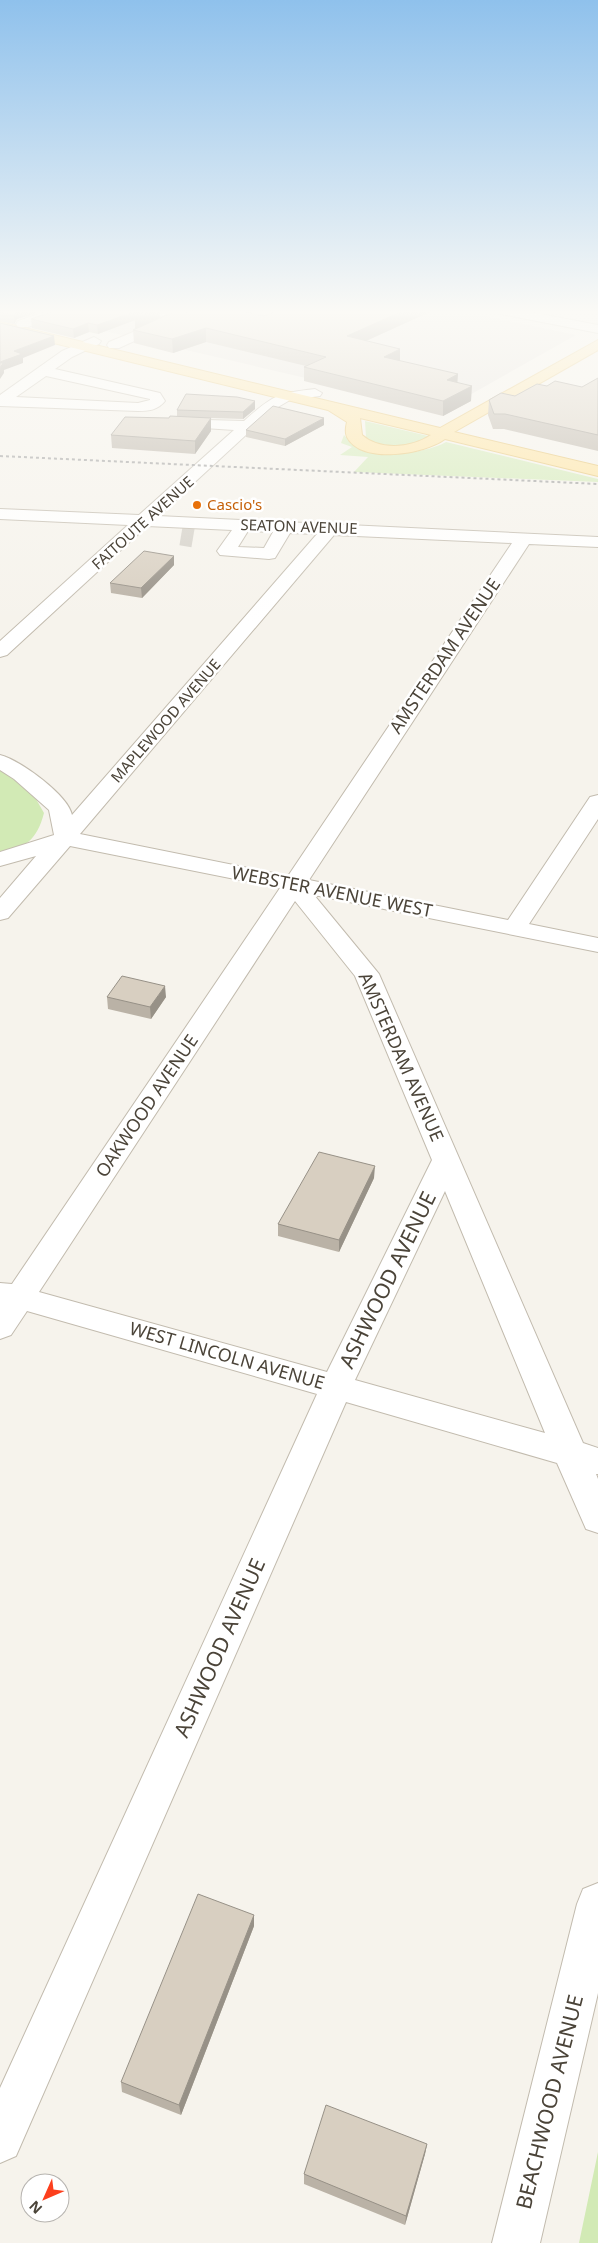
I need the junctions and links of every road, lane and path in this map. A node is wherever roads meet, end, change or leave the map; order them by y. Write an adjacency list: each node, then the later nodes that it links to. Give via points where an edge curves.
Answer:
1 (84, 415): 2 (street, via 146,421)
2 (148, 415)
3 (260, 415): 9 (street, FAITOUTE AVENUE)
4 (348, 415): 10 (main road, via 355,423 353,433 357,439 376,447 417,447 431,442)
5 (371, 415): 10 (main road)
6 (392, 415): 10 (main road)
7 (473, 415): 10 (main road)
8 (162, 422): 9 (street)
9 (248, 426): 15 (street, FAITOUTE AVENUE)
10 (447, 430): 11 (main road); 12 (main road)
11 (598, 461)
12 (598, 471)
13 (0, 514): 15 (street, SEATON AVENUE)
14 (244, 524): 15 (street, SEATON AVENUE); 16 (street, SEATON AVENUE); 20 (street)
15 (140, 525): 20 (street, via 187,537); 21 (street, FAITOUTE AVENUE)
16 (285, 526): 17 (street, SEATON AVENUE); 20 (street, via 270,554 226,552)
17 (331, 528): 18 (street, SEATON AVENUE); 24 (street, MAPLEWOOD AVENUE)
18 (524, 538): 19 (street, SEATON AVENUE); 26 (street, AMSTERDAM AVENUE)
19 (598, 542)
20 (232, 543)
21 (0, 651)
22 (0, 761): 24 (street, via 22,774 60,808)
23 (598, 802): 28 (street)
24 (66, 838): 25 (street); 26 (street, WEBSTER AVENUE WEST); 27 (street, MAPLEWOOD AVENUE)
25 (0, 859)
26 (293, 884): 28 (street, WEBSTER AVENUE WEST); 30 (street, AMSTERDAM AVENUE, via 367,974); 31 (street, OAKWOOD AVENUE)
27 (0, 914)
28 (514, 928): 29 (street, WEBSTER AVENUE WEST)
29 (598, 945)
30 (446, 1159): 33 (street, ASHWOOD AVENUE); 34 (street, AMSTERDAM AVENUE)
31 (10, 1295): 32 (street, OAKWOOD AVENUE); 33 (street, WEST LINCOLN AVENUE)
32 (0, 1327)
33 (336, 1387): 34 (street, WEST LINCOLN AVENUE); 37 (street, ASHWOOD AVENUE)
34 (583, 1457): 35 (street, AMSTERDAM AVENUE)
35 (598, 1519)
36 (598, 1904): 38 (street, BEACHWOOD AVENUE)
37 (0, 2140)
38 (516, 2243)

